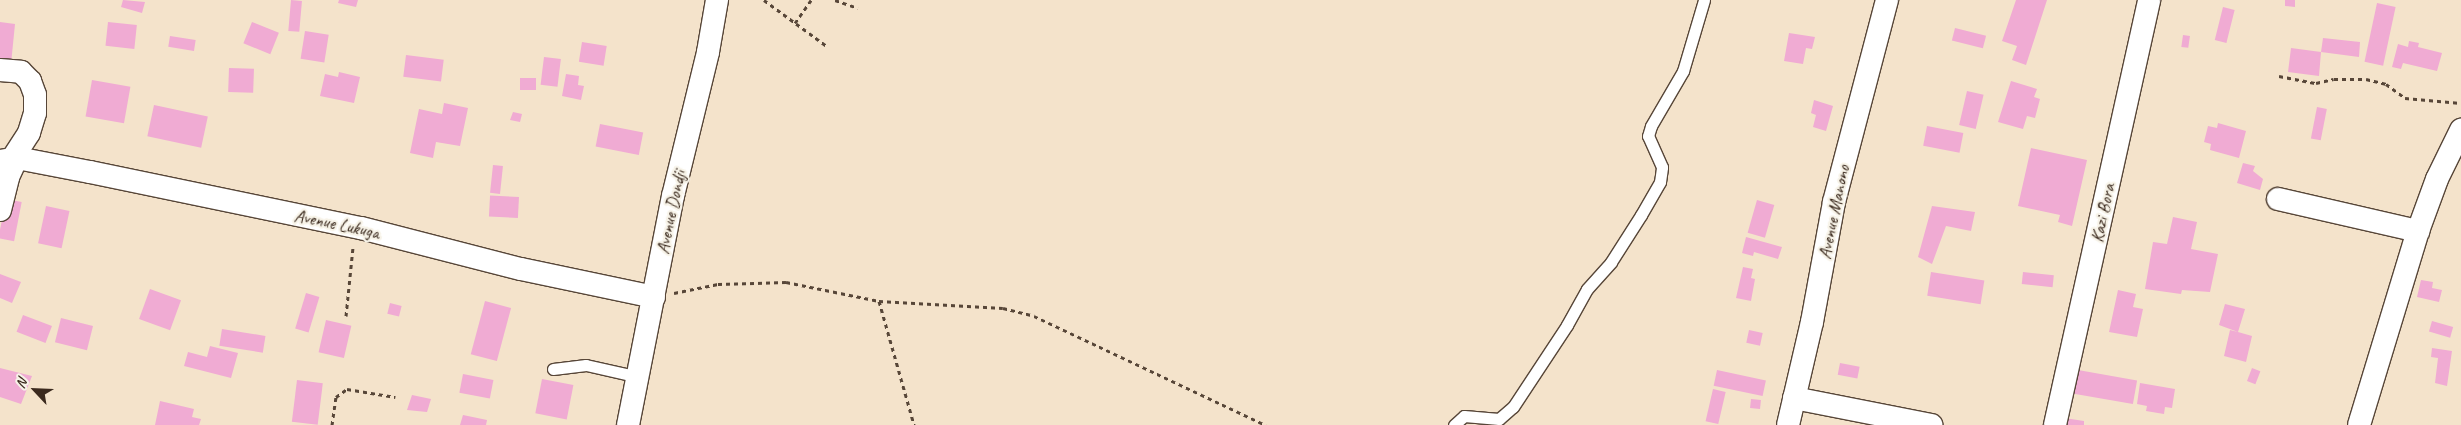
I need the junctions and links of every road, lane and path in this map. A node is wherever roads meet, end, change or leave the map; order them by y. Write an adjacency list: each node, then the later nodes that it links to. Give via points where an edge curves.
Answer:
1 (717, 0): 20 (street, Avenue Dondji)
2 (764, 0): 9 (path)
3 (810, 0): 9 (path)
4 (835, 0): 8 (path)
5 (1704, 0): 31 (lane, via 1683,71 1648,136 1662,167 1660,182 1646,207 1611,262 1586,289 1567,325 1513,407 1499,419 1464,416)
6 (1887, 0): 26 (street, Avenue Manono, via 1834,202)
7 (2149, 0): 34 (street, Kazi Bora)
8 (858, 8)
9 (795, 23): 10 (path)
10 (828, 47)
11 (0, 70): 15 (street, via 21,72 30,82 34,95 35,114 29,133)
12 (2279, 76): 13 (path, via 2316,83 2334,79 2366,79 2386,84 2405,98)
13 (2461, 102)
14 (2461, 130): 19 (street, via 2437,179)
15 (10, 159): 17 (street); 18 (street, Avenue Lukuga)
16 (2278, 199): 19 (street)
17 (0, 210)
18 (361, 228): 20 (street, Avenue Lukuga, via 521,269); 22 (path, via 353,247)
19 (2418, 231): 35 (street)
20 (654, 297): 21 (path, via 718,284 786,282); 24 (street, Avenue Dondji)
21 (879, 300): 29 (path); 30 (path, via 1002,308 1034,316)
22 (346, 316)
23 (553, 369): 24 (lane, via 586,365)
24 (639, 377): 28 (street, Avenue Dondji)
25 (395, 397): 27 (path, via 347,389 336,397)
26 (1794, 398): 32 (street, Avenue Manono); 33 (street)
27 (332, 425)
28 (628, 425)
29 (914, 425)
30 (1266, 425)
31 (1454, 425)
32 (1788, 425)
33 (1930, 425)
34 (2055, 425)
35 (2359, 425)

